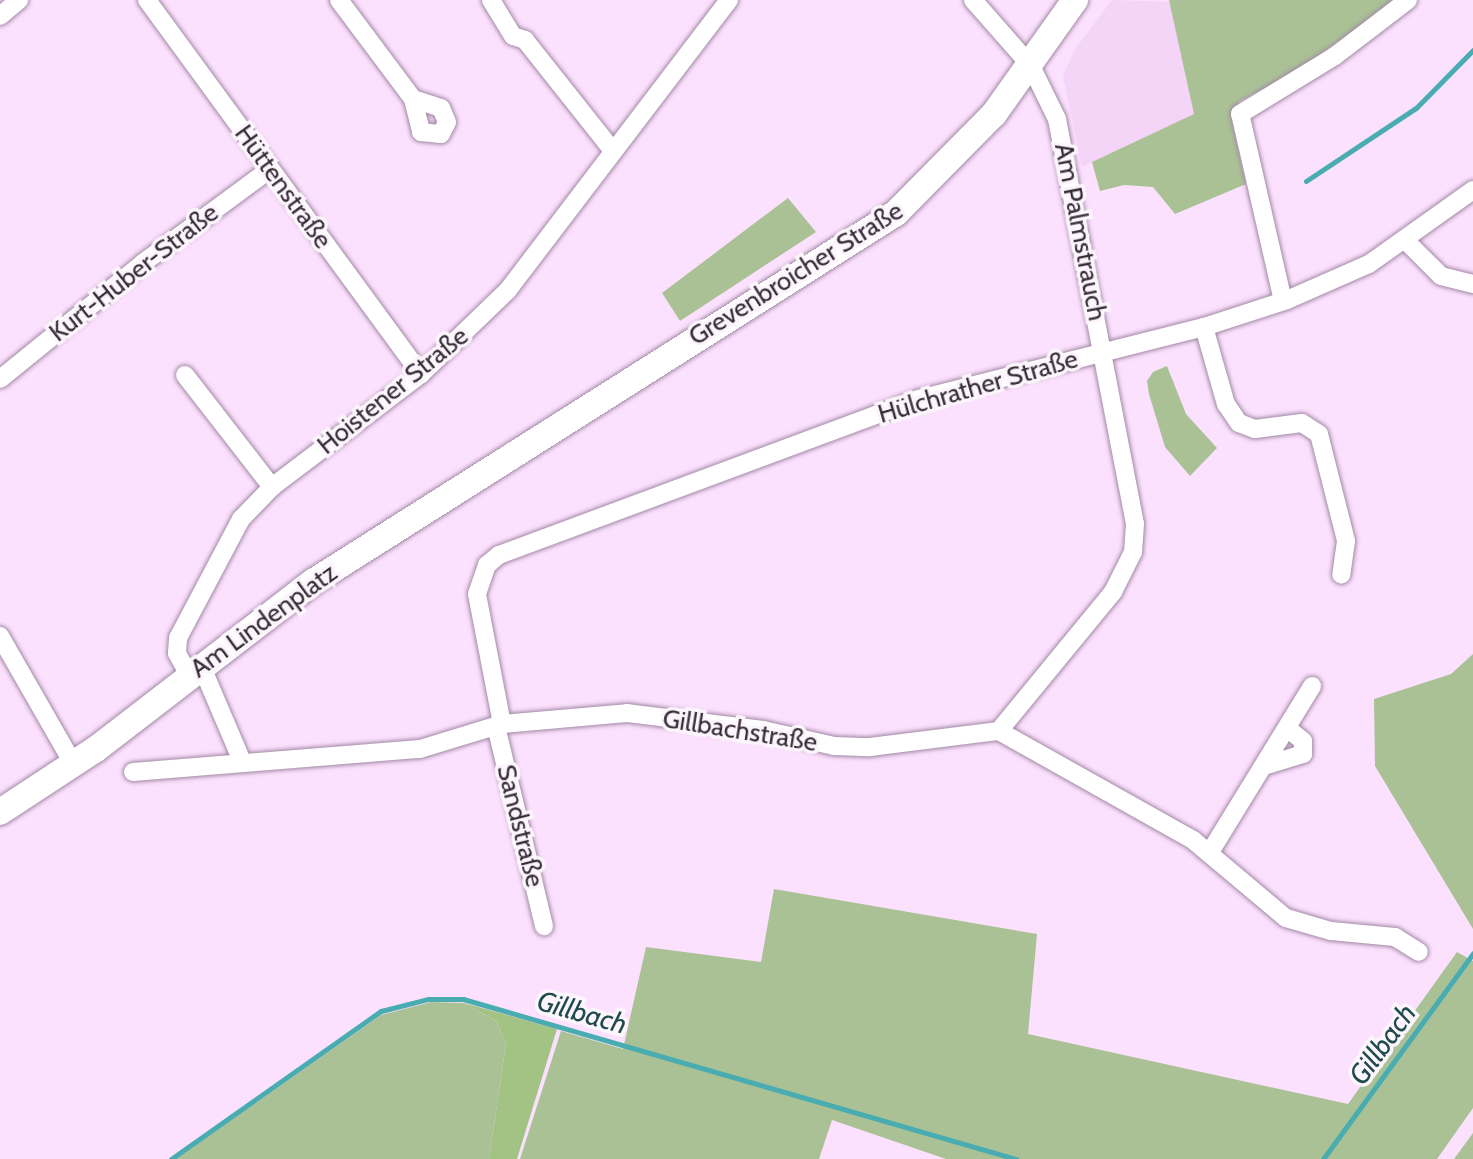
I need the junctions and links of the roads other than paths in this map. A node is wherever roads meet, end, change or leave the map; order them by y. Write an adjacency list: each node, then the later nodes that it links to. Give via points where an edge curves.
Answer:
1 (19, 0): 9 (street)
2 (147, 0): 13 (street, Hüttenstraße)
3 (339, 0): 11 (street)
4 (491, 0): 12 (street, via 513,36 525,40)
5 (729, 0): 12 (street, Hoistener Straße)
6 (973, 0): 10 (street, Am Palmstrauch)
7 (1075, 0): 10 (main road, Grevenbroicher Straße)
8 (1408, 0): 17 (street, via 1335,56 1240,114)
9 (0, 16)
10 (1031, 66): 19 (street, Am Palmstrauch, via 1057,119); 24 (main road, Grevenbroicher Straße, via 955,158 896,213)
11 (413, 99)
12 (613, 151): 20 (street, Hoistener Straße, via 521,276)
13 (270, 169): 20 (street, Hüttenstraße); 22 (street, Kurt-Huber-Straße)
14 (1473, 190): 15 (street, Hülchrather Straße)
15 (1406, 241): 16 (street, via 1441,276); 17 (street, Hülchrather Straße, via 1356,270)
16 (1473, 284)
17 (1283, 301): 18 (street, Hülchrather Straße)
18 (1204, 327): 19 (street, Hülchrather Straße); 25 (street, via 1226,404 1239,423 1255,429 1299,423 1319,434 1346,541)
19 (1104, 353): 26 (street, Hülchrather Straße, via 919,399 499,555); 31 (street, Am Palmstrauch, via 1135,521 1133,552 1113,592)
20 (421, 374): 23 (street, Hoistener Straße)
21 (185, 375): 23 (street)
22 (0, 379)
23 (272, 487): 28 (street, Hoistener Straße, via 227,540 184,625 176,646)
24 (462, 487): 28 (main road, Am Lindenplatz, via 313,582)
25 (1341, 575)
26 (479, 579): 30 (street, Sandstraße, via 477,609)
27 (0, 636): 33 (street)
28 (195, 670): 32 (street); 33 (main road, Am Lindenplatz)
29 (1312, 686): 36 (street, via 1288,729 1305,744 1303,754 1264,766)
30 (499, 725): 31 (street, Gillbachstraße, via 627,713 870,747); 32 (street, Gillbachstraße, via 420,749); 37 (street, Sandstraße)
31 (999, 731): 36 (street)
32 (242, 761): 34 (street, Gillbachstraße)
33 (74, 765): 35 (main road, Am Lindenplatz)
34 (133, 772)
35 (0, 812)
36 (1210, 852): 38 (street, via 1267,905 1296,922 1395,937)
37 (544, 926)
38 (1419, 952)

